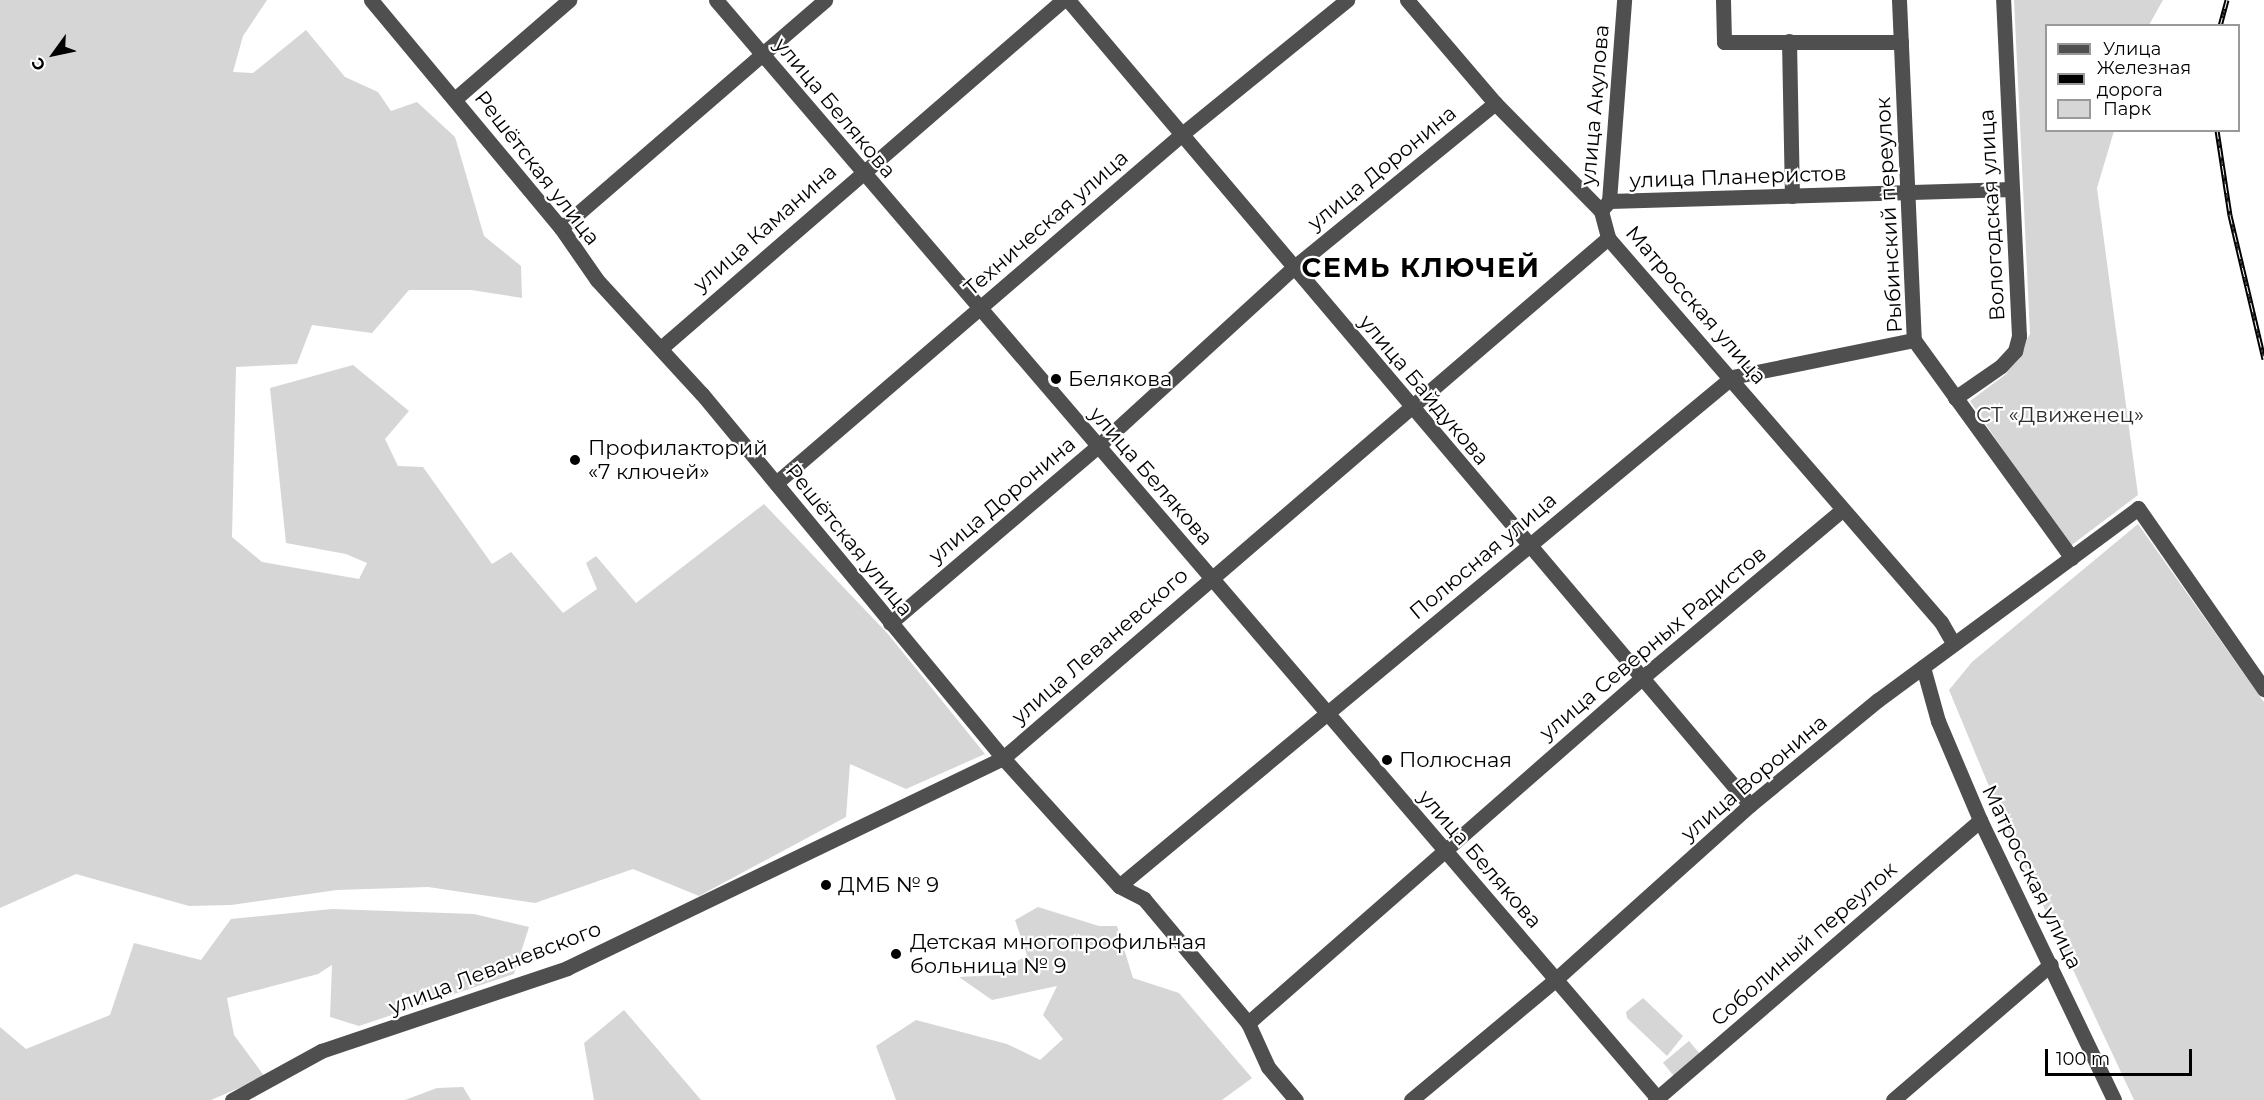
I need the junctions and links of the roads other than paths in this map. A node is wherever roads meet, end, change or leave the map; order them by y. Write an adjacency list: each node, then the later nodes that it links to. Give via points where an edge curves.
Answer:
1 (371, 0): 16 (street, Решётская улица)
2 (568, 0): 16 (street)
3 (716, 0): 15 (street, улица Белякова)
4 (825, 0): 15 (street)
5 (1063, 0): 19 (street, улица Каманина)
6 (1068, 0): 18 (street, улица Байдукова)
7 (1347, 0): 18 (street, Техническая улица)
8 (1407, 0): 17 (street, Матросская улица)
9 (1624, 0): 23 (street, улица Акулова)
10 (1723, 0): 13 (street, via 1724,42)
11 (1899, 0): 14 (street, Рыбинский переулок)
12 (2003, 0): 20 (street, Вологодская улица)
13 (1789, 41): 14 (street); 22 (street)
14 (1900, 42): 21 (street, Рыбинский переулок)
15 (763, 54): 19 (street, улица Белякова); 24 (street)
16 (456, 98): 24 (street, Решётская улица)
17 (1495, 103): 23 (street, Матросская улица); 26 (street, улица Доронина)
18 (1182, 134): 26 (street, улица Байдукова); 27 (street, Техническая улица)
19 (861, 172): 27 (street, улица Белякова); 29 (street, улица Каманина)
20 (2012, 189): 21 (street, улица Планеристов); 31 (street, Вологодская улица, via 2019,336 2015,351)
21 (1910, 193): 22 (street, улица Планеристов); 28 (street, Рыбинский переулок)
22 (1792, 196): 23 (street, улица Планеристов)
23 (1605, 206): 25 (street, Матросская улица)
24 (561, 228): 29 (street, Решётская улица, via 597,280)
25 (1608, 238): 30 (street, Матросская улица); 32 (street, улица Леваневского)
26 (1293, 268): 32 (street, улица Байдукова); 33 (street, улица Доронина)
27 (980, 308): 33 (street, улица Белякова); 34 (street, Техническая улица)
28 (1914, 340): 30 (street, Полюсная улица); 31 (street, Рыбинский переулок)
29 (661, 348): 34 (street, Решётская улица)
30 (1732, 377): 35 (street, Матросская улица); 36 (street, Полюсная улица)
31 (1955, 398): 37 (street, Рыбинский переулок)
32 (1408, 406): 36 (street, улица Байдукова); 38 (street, улица Леваневского)
33 (1097, 447): 38 (street, улица Белякова); 39 (street, улица Доронина)
34 (776, 483): 39 (street, Решётская улица)
35 (1842, 510): 40 (street, Матросская улица, via 1941,622); 42 (street, улица Северных Радистов)
36 (1528, 544): 42 (street, улица Байдукова); 44 (street, Полюсная улица)
37 (2072, 558): 40 (street, улица Воронина, via 1969,637); 43 (street, улица Воронина, via 2138,508)
38 (1211, 577): 44 (street, улица Белякова); 45 (street, улица Леваневского)
39 (890, 623): 45 (street, Решётская улица)
40 (1953, 642): 41 (street, улица Воронина)
41 (1923, 667): 46 (street, улица Воронина); 47 (street, Матросская улица, via 1938,721)
42 (1643, 677): 46 (street, улица Байдукова); 48 (street, улица Северных Радистов)
43 (2264, 689)
44 (1330, 715): 48 (street, улица Белякова); 49 (street, Полюсная улица)
45 (1003, 758): 49 (street, Решётская улица); 54 (street, улица Леваневского, via 567,968 321,1052)
46 (1750, 805): 51 (street, улица Воронина)
47 (1980, 820): 50 (street, Матросская улица); 53 (street, Соболиный переулок)
48 (1445, 850): 51 (street, улица Белякова); 52 (street, улица Северных Радистов)
49 (1119, 886): 52 (street, Решётская улица, via 1144,899)
50 (2051, 964): 57 (street); 58 (street, Матросская улица)
51 (1556, 979): 53 (street, улица Белякова); 56 (street, улица Воронина)
52 (1248, 1023): 55 (street, Решётская улица, via 1268,1067)
53 (1657, 1099)
54 (232, 1100)
55 (1296, 1100)
56 (1411, 1100)
57 (1893, 1100)
58 (2114, 1100)

